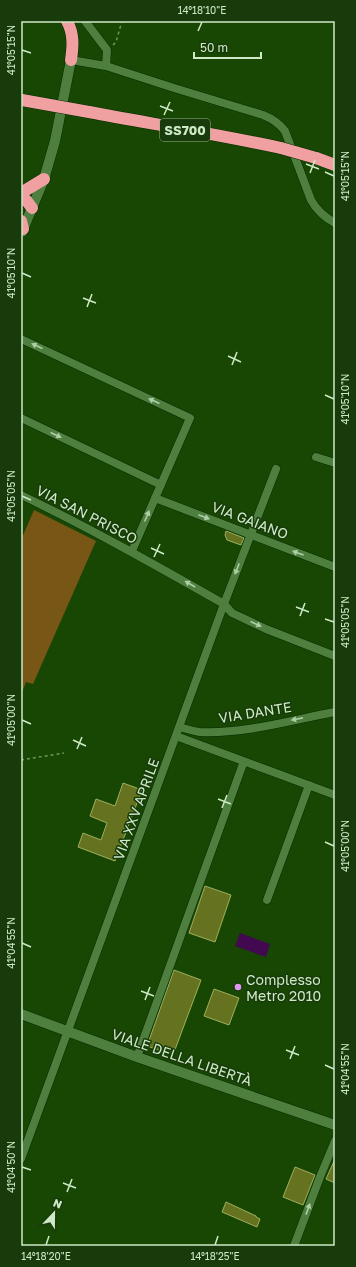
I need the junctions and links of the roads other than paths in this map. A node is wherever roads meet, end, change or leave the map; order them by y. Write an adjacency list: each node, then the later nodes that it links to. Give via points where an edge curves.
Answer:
1 (67, 21): 3 (highway, via 73,39)
2 (85, 21): 4 (street, via 107,50)
3 (71, 60): 4 (street); 7 (street)
4 (106, 66): 11 (street, via 263,115 279,124 285,131 310,200 316,209)
5 (21, 99): 6 (highway, SS700, bridge, via 232,137 281,148)
6 (335, 165)
7 (44, 180): 8 (highway); 10 (street)
8 (21, 193)
9 (21, 198): 10 (highway, via 26,200)
10 (27, 208): 12 (street)
11 (335, 223)
12 (22, 228)
13 (21, 339): 18 (street, one-way to 13, via 190,418)
14 (21, 418): 18 (street, one-way to 18)
15 (316, 457): 16 (street)
16 (335, 463)
17 (276, 469): 21 (street, VIA XXV APRILE)
18 (161, 485): 20 (street)
19 (21, 495): 22 (street, VIA SAN PRISCO)
20 (155, 498): 21 (street, VIA GAIANO, one-way to 21); 22 (street, one-way to 20)
21 (250, 535): 23 (street, VIA GAIANO, one-way to 21); 24 (street, VIA XXV APRILE, one-way to 24)
22 (132, 551): 24 (street, VIA SAN PRISCO, one-way to 22)
23 (335, 566)
24 (224, 604): 25 (street, VIA SAN PRISCO, one-way to 25, via 232,613 266,629); 27 (street, VIA XXV APRILE)
25 (335, 656)
26 (335, 712): 27 (street, VIA DANTE, one-way to 27, via 227,731 199,732)
27 (179, 727): 28 (street, VIA XXV APRILE)
28 (176, 736): 29 (street); 34 (street, VIA XXV APRILE)
29 (244, 761): 30 (street); 35 (street)
30 (309, 785): 31 (street); 32 (street)
31 (335, 795)
32 (267, 900)
33 (21, 1014): 34 (street, VIALE DELLA LIBERTÀ)
34 (67, 1031): 35 (street, VIALE DELLA LIBERTÀ); 38 (street, VIA XXV APRILE)
35 (137, 1057): 36 (street, VIALE DELLA LIBERTÀ)
36 (335, 1125)
37 (335, 1141): 39 (street, one-way to 37)
38 (21, 1158)
39 (294, 1246)

